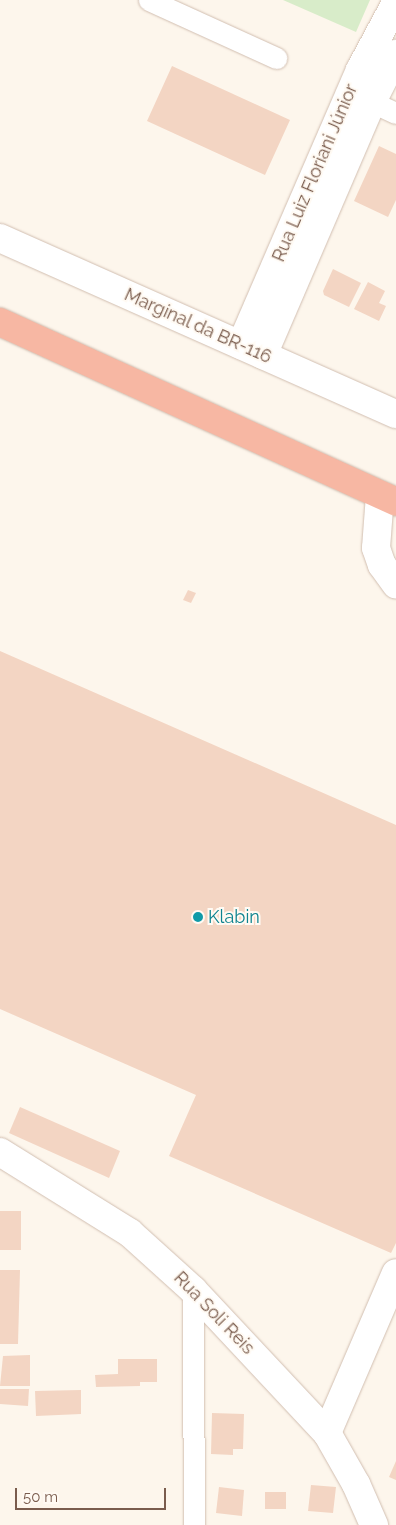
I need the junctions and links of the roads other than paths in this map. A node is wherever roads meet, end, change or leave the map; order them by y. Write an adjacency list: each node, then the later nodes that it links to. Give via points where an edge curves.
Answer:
1 (149, 0): 4 (street)
2 (396, 3): 9 (street, Rua Luiz Floriani Júnior, via 360,70)
3 (396, 54): 5 (street, Rua Luiz Floriani Júnior)
4 (276, 58)
5 (372, 102): 6 (street); 9 (street, Rua Luiz Floriani Júnior)
6 (396, 113)
7 (0, 238): 9 (street, Marginal da BR-116)
8 (0, 322): 11 (highway)
9 (252, 350): 10 (street, Marginal da BR-116)
10 (396, 414)
11 (388, 498): 12 (street, via 376,548 382,565)
12 (396, 584)
13 (0, 1152): 15 (street, Rua Soli Reis, via 130,1233)
14 (396, 1273): 16 (street)
15 (193, 1290): 16 (street, Rua Soli Reis); 17 (street)
16 (327, 1433): 18 (street, Rua Soli Reis, via 356,1484)
17 (194, 1525)
18 (374, 1525)

